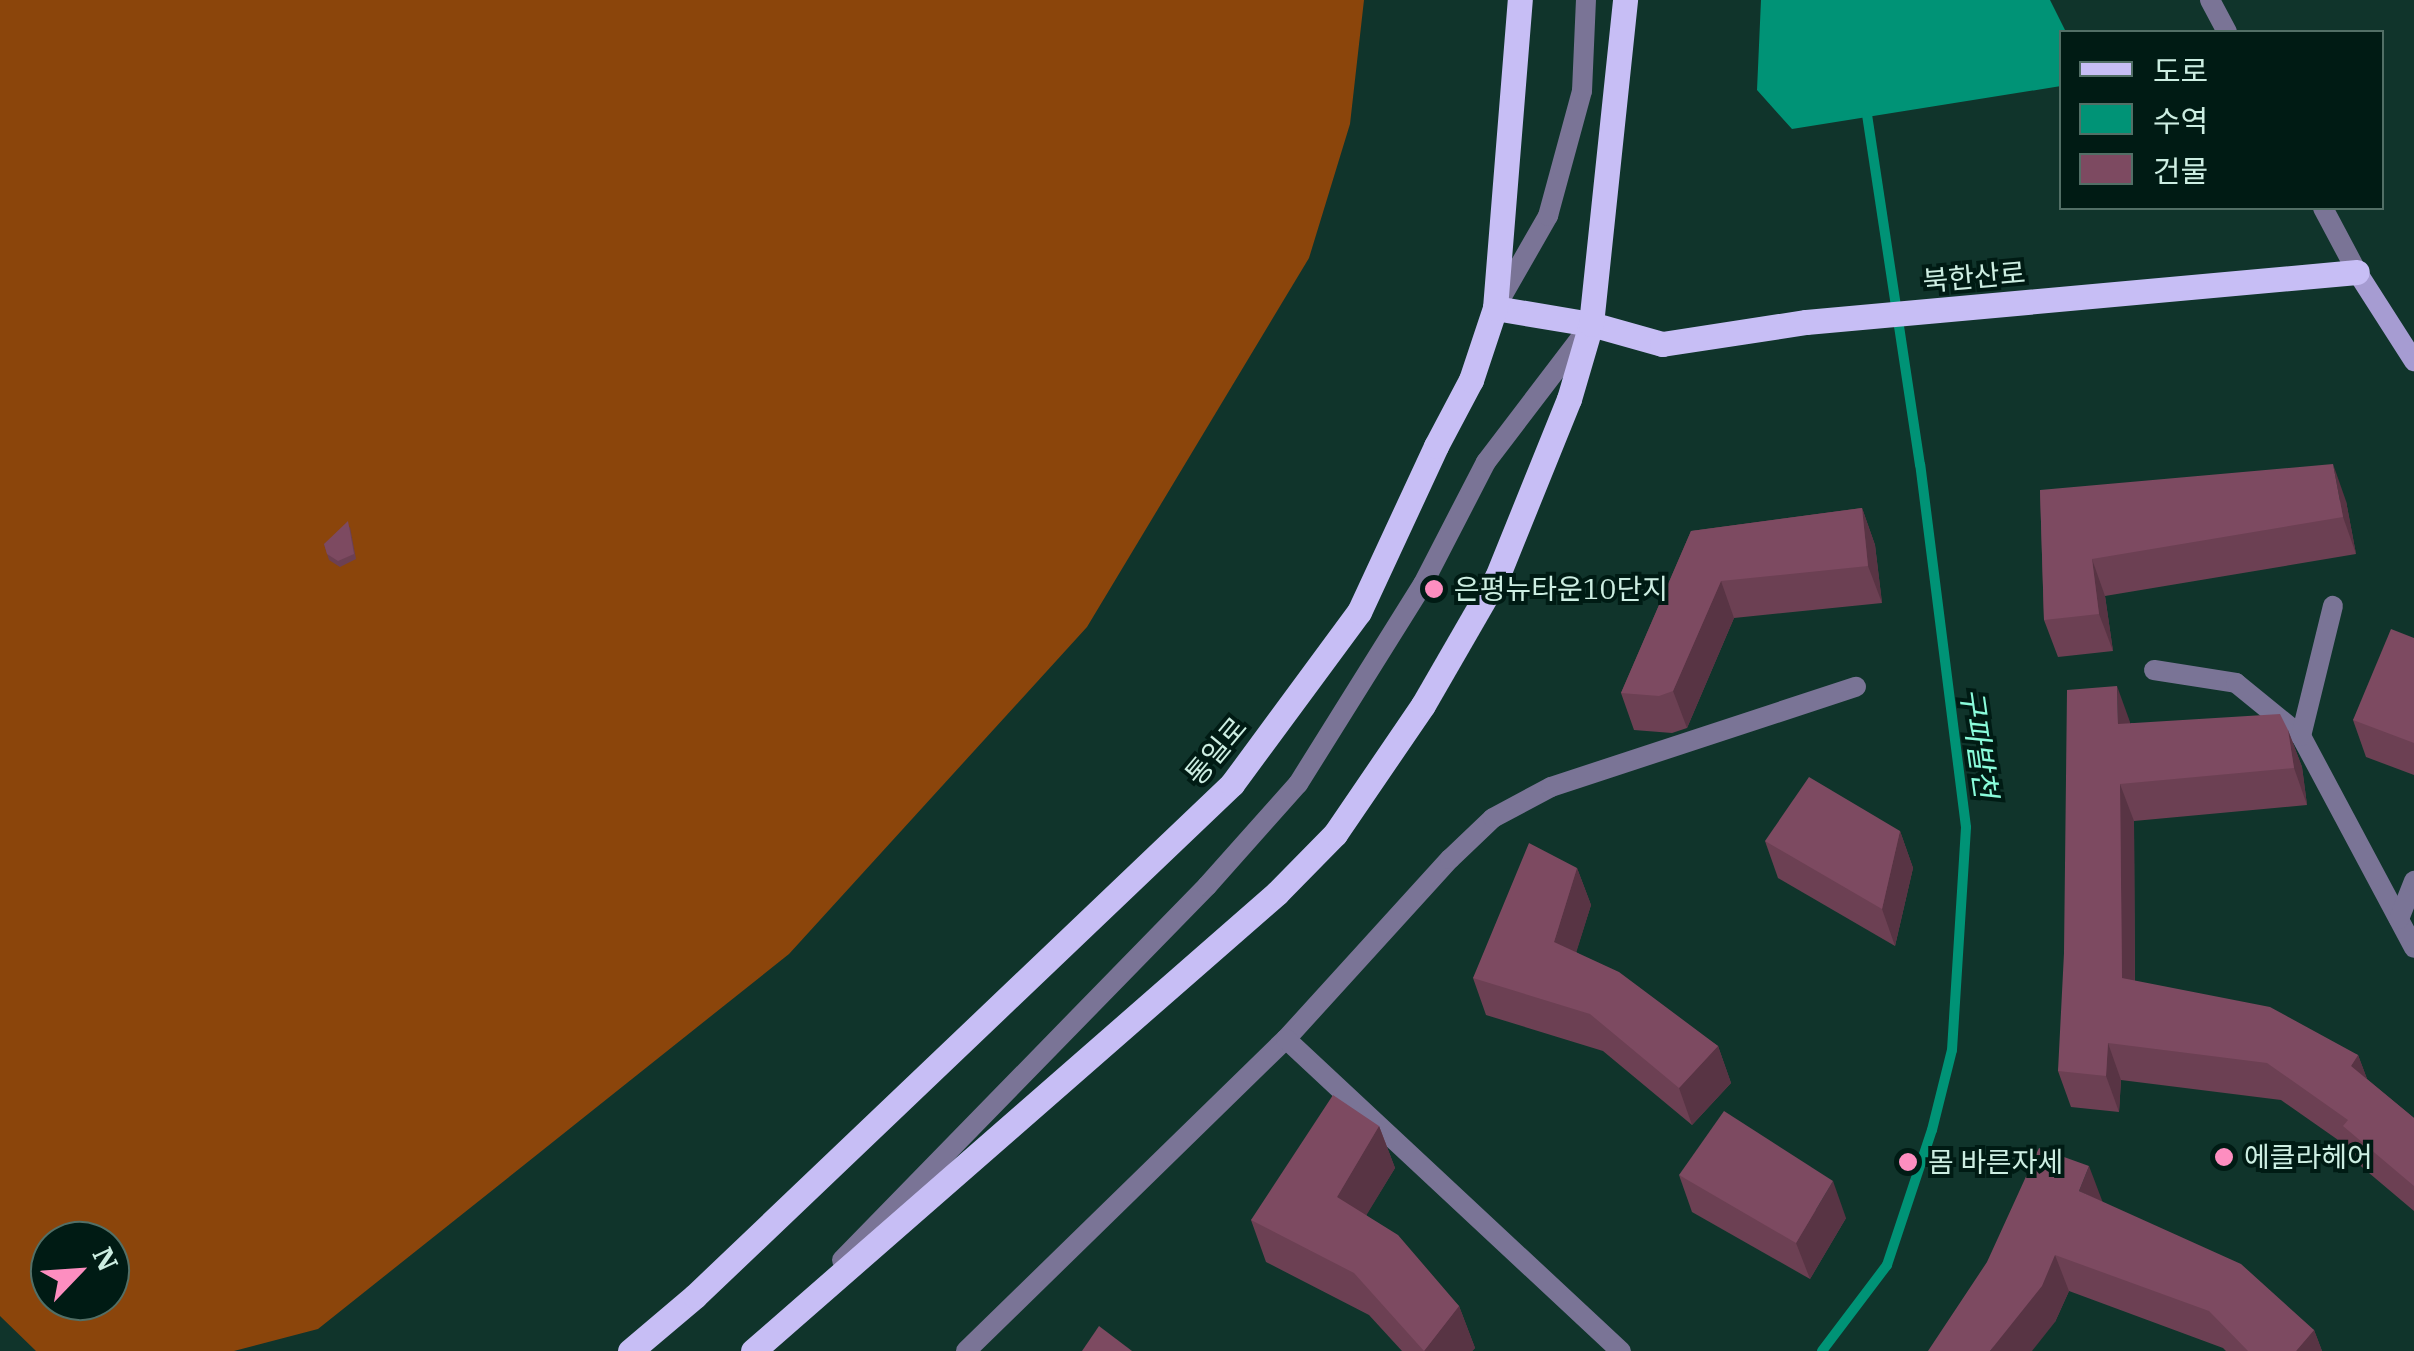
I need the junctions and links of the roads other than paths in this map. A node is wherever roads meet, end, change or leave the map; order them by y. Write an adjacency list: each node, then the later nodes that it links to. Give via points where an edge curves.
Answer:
1 (1520, 0): 8 (main road, 통일로)
2 (1586, 0): 8 (street, via 1582,92 1548,216)
3 (1625, 0): 9 (main road)
4 (2210, 0): 5 (street)
5 (2226, 30)
6 (2323, 210): 7 (street)
7 (2358, 272): 9 (main road, 북한산로, via 1806,322 1662,344); 10 (main road)
8 (1495, 308): 9 (main road, 북한산로); 20 (main road, 통일로, via 1472,380 1360,612 1232,784)
9 (1591, 324): 19 (street, via 1486,462 1423,584 1298,784 1207,886); 19 (main road, via 1569,399 1497,577 1423,705 1334,834 1093,1058)
10 (2414, 361)
11 (2334, 606): 14 (street)
12 (2154, 670): 14 (street, via 2236,683)
13 (1856, 687): 18 (street, via 1552,787 1493,818)
14 (2300, 736): 16 (street)
15 (2414, 881): 16 (street)
16 (2399, 918): 17 (street)
17 (2414, 948)
18 (1286, 1039): 22 (street); 23 (street)
19 (777, 1326): 21 (main road)
20 (630, 1351)
21 (753, 1351)
22 (966, 1351)
23 (1621, 1351)

